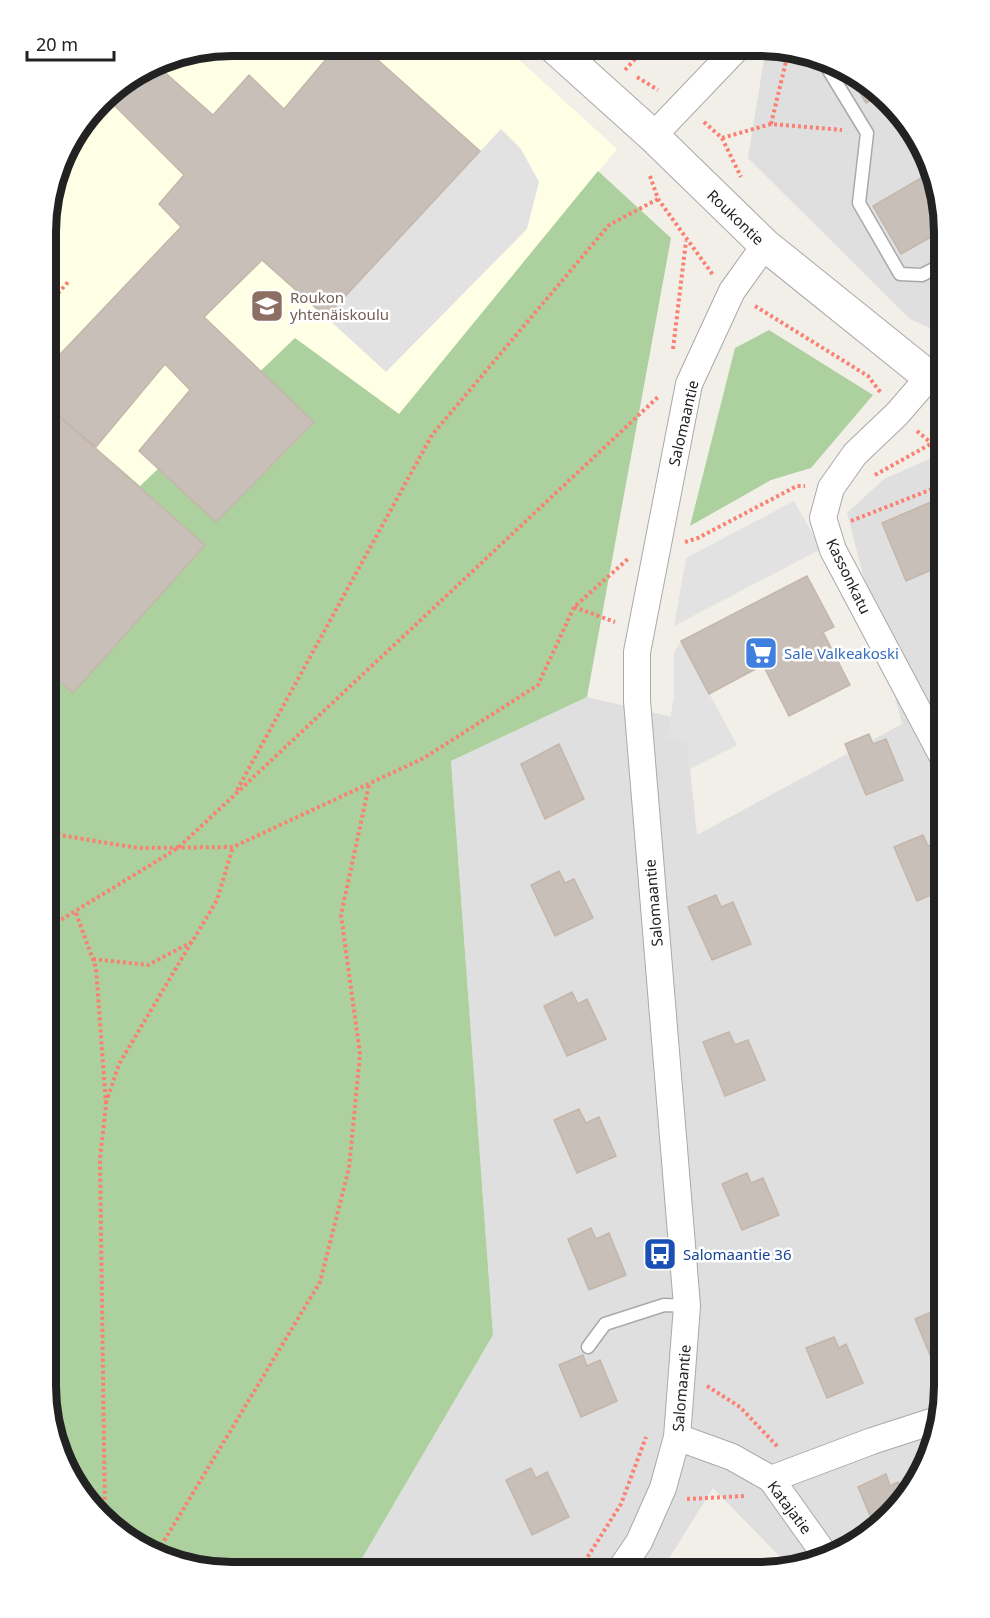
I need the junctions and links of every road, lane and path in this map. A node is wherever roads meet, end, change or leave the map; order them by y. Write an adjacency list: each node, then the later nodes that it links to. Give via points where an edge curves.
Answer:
1 (545, 55): 9 (street, Roukontie)
2 (730, 55): 6 (street)
3 (787, 58): 7 (path)
4 (625, 70): 6 (path)
5 (829, 70): 8 (lane)
6 (683, 105): 9 (street); 10 (path)
7 (771, 124): 8 (path); 10 (path)
8 (867, 133): 15 (lane, via 859,203 900,274 922,275)
9 (653, 136): 14 (street, Roukontie)
10 (722, 138): 12 (path)
11 (648, 172): 13 (path)
12 (746, 185)
13 (658, 200): 17 (path, via 706,270); 33 (path, via 609,225 432,435)
14 (765, 245): 17 (street, Salomaantie); 19 (street, Roukontie)
15 (934, 269)
16 (69, 281): 18 (path)
17 (732, 291): 21 (street, Salomaantie); 22 (path, via 868,376)
18 (56, 296)
19 (934, 376)
20 (934, 381): 22 (street, Kassonkatu)
21 (690, 384): 28 (street, Salomaantie); 33 (path, via 667,388)
22 (897, 414): 24 (path); 25 (street, Kassonkatu, via 855,454)
23 (934, 440): 24 (path)
24 (930, 442): 25 (path, via 853,489)
25 (831, 488): 27 (street, Kassonkatu, via 823,518); 28 (path, via 797,486 698,538)
26 (934, 488): 27 (path)
27 (827, 531): 31 (street, Kassonkatu, via 833,550)
28 (656, 550): 29 (path, via 625,559); 42 (street, Salomaantie, via 637,652 637,701)
29 (574, 607): 30 (path); 32 (path, via 538,685 424,758)
30 (615, 622)
31 (934, 739)
32 (369, 784): 36 (path); 51 (path, via 341,915 360,1054 350,1157 320,1282)
33 (236, 794): 35 (path)
34 (56, 832): 35 (path, via 138,848)
35 (178, 848): 36 (path); 37 (path)
36 (234, 848): 39 (path, via 217,900)
37 (76, 913): 38 (path); 40 (path)
38 (56, 924)
39 (192, 942): 40 (path, via 148,964); 41 (path, via 119,1064)
40 (93, 959): 41 (path)
41 (106, 1105): 50 (path, via 100,1159)
42 (687, 1306): 43 (lane, via 664,1305 605,1324); 44 (street, Salomaantie)
43 (588, 1347)
44 (682, 1379): 46 (street, Salomaantie); 48 (path, via 713,1388 740,1407 778,1447)
45 (931, 1422): 48 (street)
46 (677, 1437): 48 (street, Katajatie, via 732,1457); 49 (street, Salomaantie)
47 (632, 1475): 49 (path)
48 (768, 1477): 49 (path, via 755,1495 690,1501); 52 (street, Katajatie)
49 (663, 1488): 53 (street, Salomaantie, via 639,1542)
50 (105, 1509)
51 (160, 1547)
52 (822, 1551)
53 (625, 1562)

